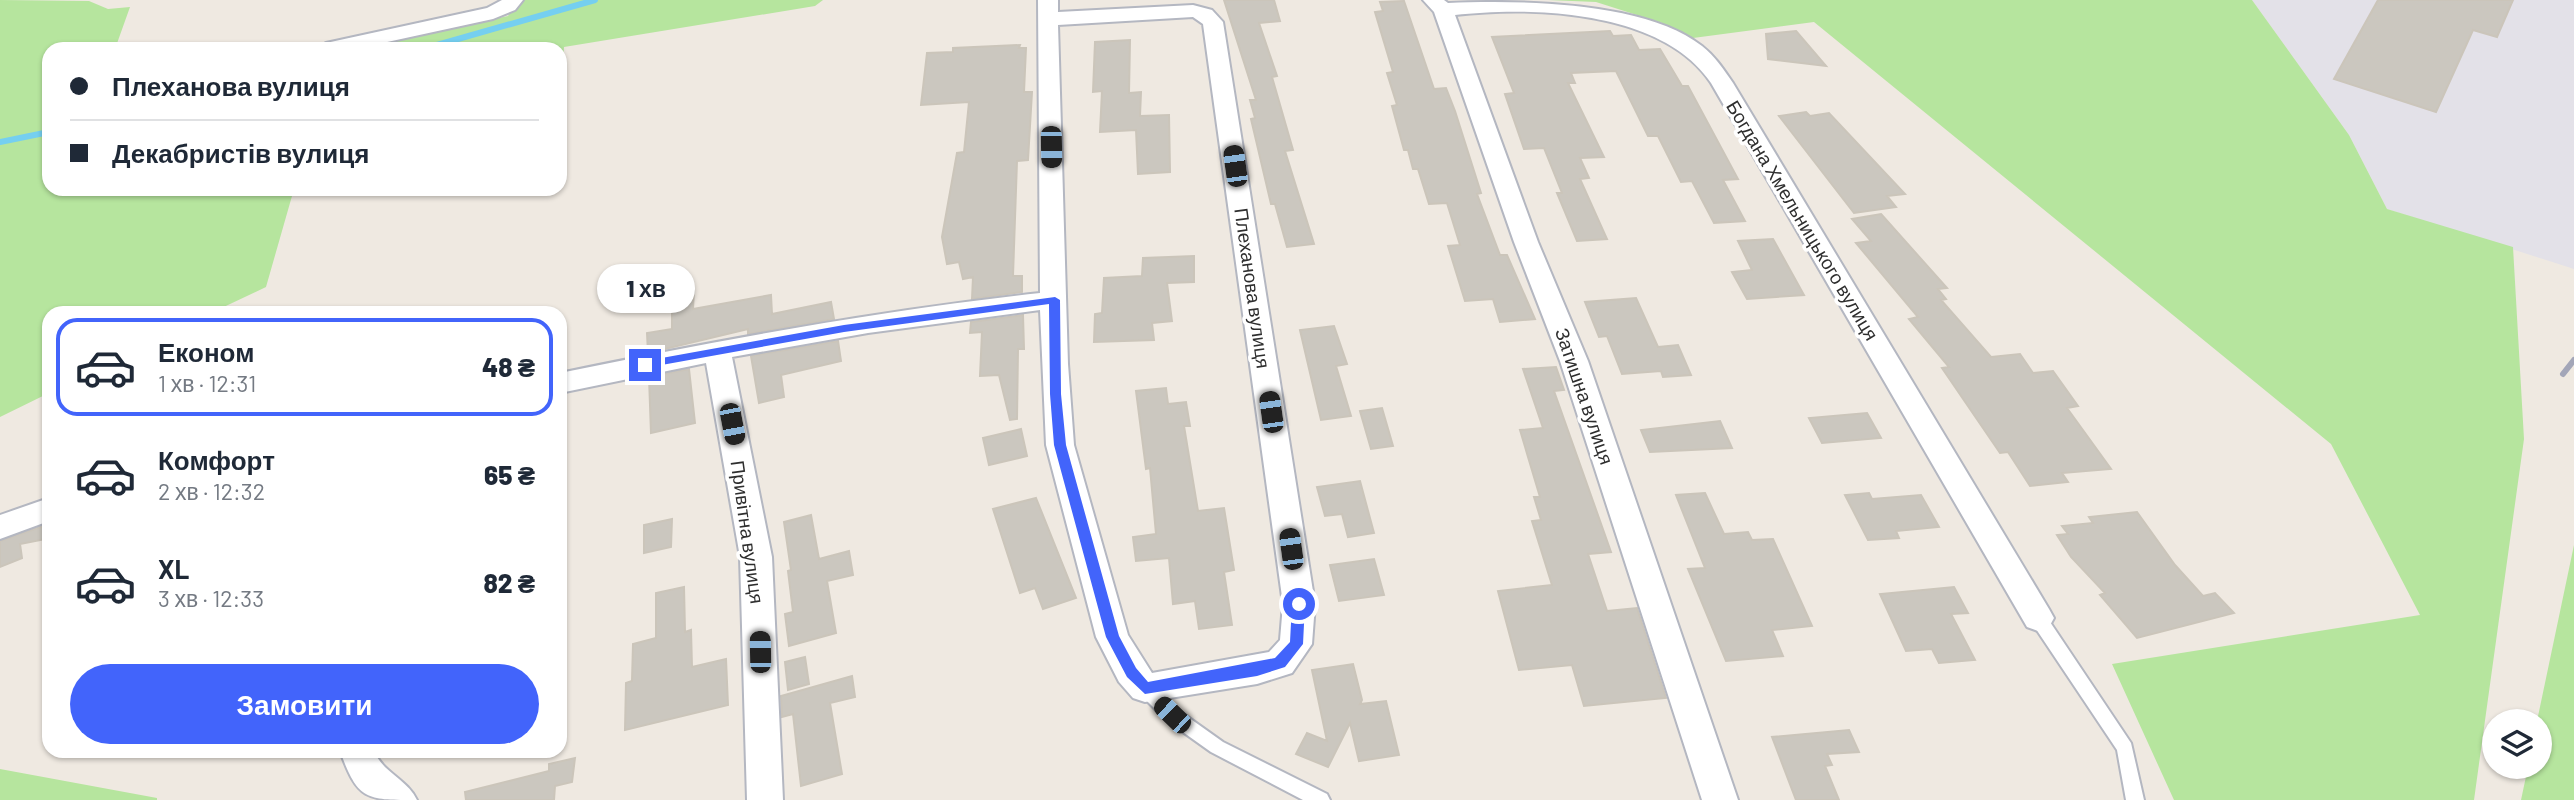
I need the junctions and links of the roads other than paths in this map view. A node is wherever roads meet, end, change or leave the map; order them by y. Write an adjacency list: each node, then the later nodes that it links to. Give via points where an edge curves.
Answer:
1 (513, 0): 4 (street, via 484,16)
2 (1438, 5): 10 (street, Богдана Хмельницького вулиця, via 1502,5 1611,17 1658,31 1700,55 1722,83); 16 (street, Затишна вулиця, via 1574,361)
3 (1048, 10): 5 (street); 11 (street, Плеханова вулиця, via 1193,11 1213,22 1299,604 1296,644 1287,657 1268,667)
4 (360, 42)
5 (1055, 300): 6 (street); 11 (street, via 1060,445 1112,637)
6 (717, 349): 7 (street); 14 (street, Привітна вулиця, via 756,557)
7 (567, 381)
8 (42, 512): 9 (street)
9 (0, 527)
10 (2038, 618): 17 (lane, via 2125,748)
11 (1145, 688): 15 (lane, via 1172,715 1217,747)
12 (360, 758): 13 (street, via 366,775)
13 (398, 800)
14 (765, 800)
15 (1321, 800)
16 (1720, 800)
17 (2135, 800)

